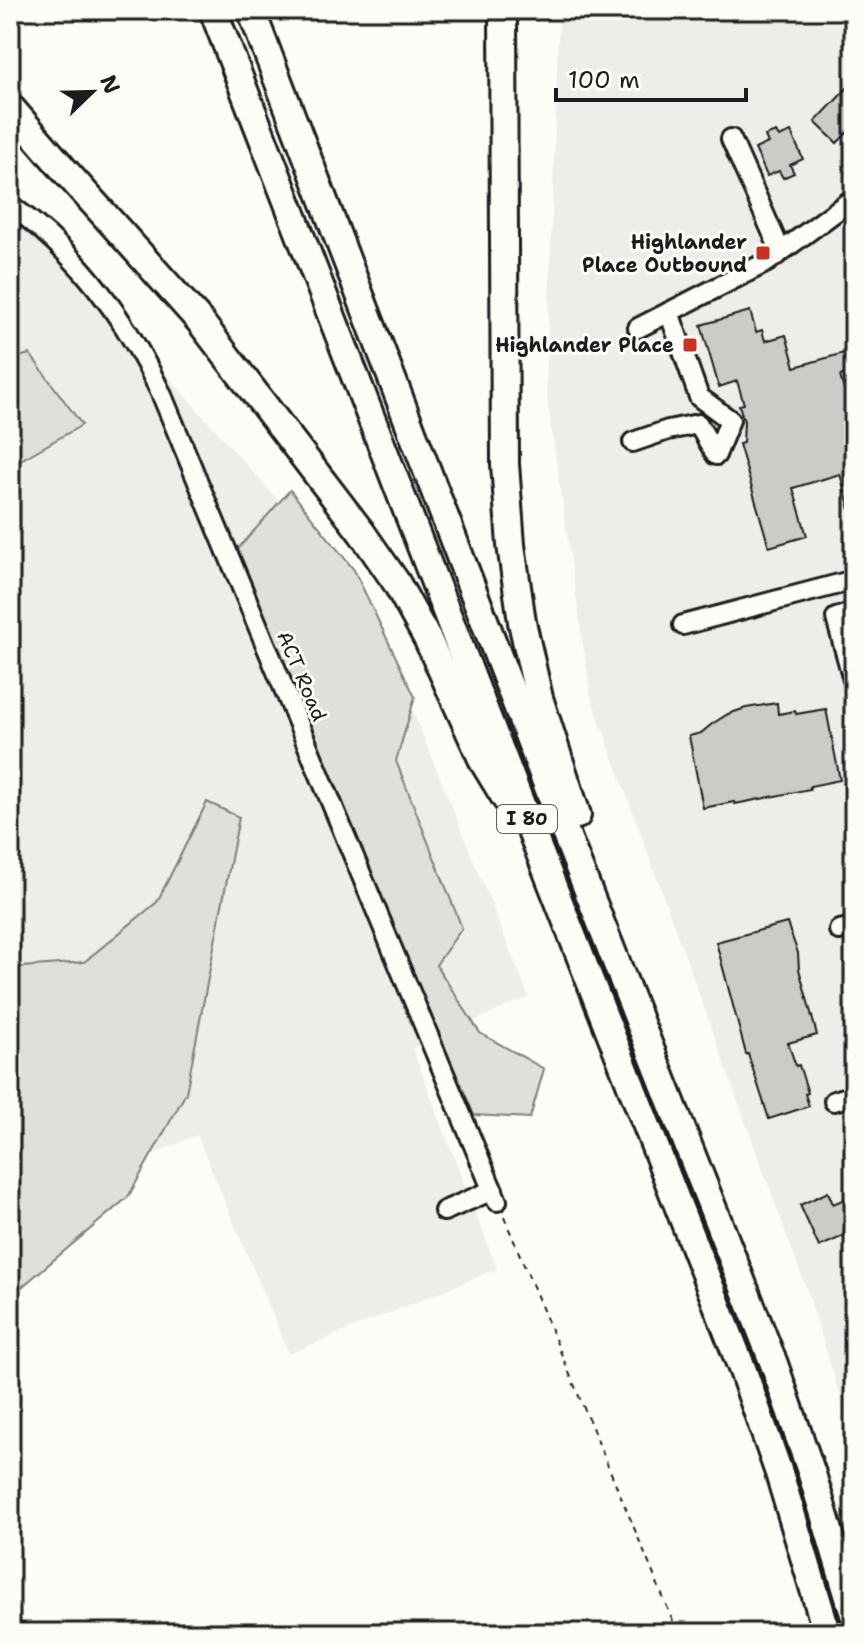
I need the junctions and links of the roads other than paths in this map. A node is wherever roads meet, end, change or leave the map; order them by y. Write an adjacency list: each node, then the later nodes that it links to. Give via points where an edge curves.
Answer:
1 (213, 10): 18 (highway, I 80)
2 (251, 10): 19 (highway, I 80)
3 (503, 10): 19 (highway, via 505,464 511,545 539,698 588,850)
4 (10, 107): 18 (highway, via 199,320 362,533 396,582 484,763)
5 (731, 139): 8 (lane)
6 (854, 198): 8 (lane)
7 (10, 205): 22 (lane, ACT Road, via 86,274 115,311 161,393 495,1196)
8 (781, 252): 9 (lane)
9 (669, 312): 10 (lane); 11 (lane)
10 (638, 328)
11 (699, 397): 12 (lane); 12 (lane, via 730,420 716,455)
12 (698, 424): 13 (lane)
13 (633, 442)
14 (854, 580): 16 (lane)
15 (854, 612): 17 (lane, via 836,618)
16 (683, 625)
17 (854, 683)
18 (539, 851): 24 (highway, I 80, via 743,1371)
19 (590, 897): 23 (highway, I 80, via 774,1364)
20 (854, 1095): 21 (lane)
21 (834, 1101)
22 (444, 1211)
23 (854, 1614)
24 (827, 1633)

